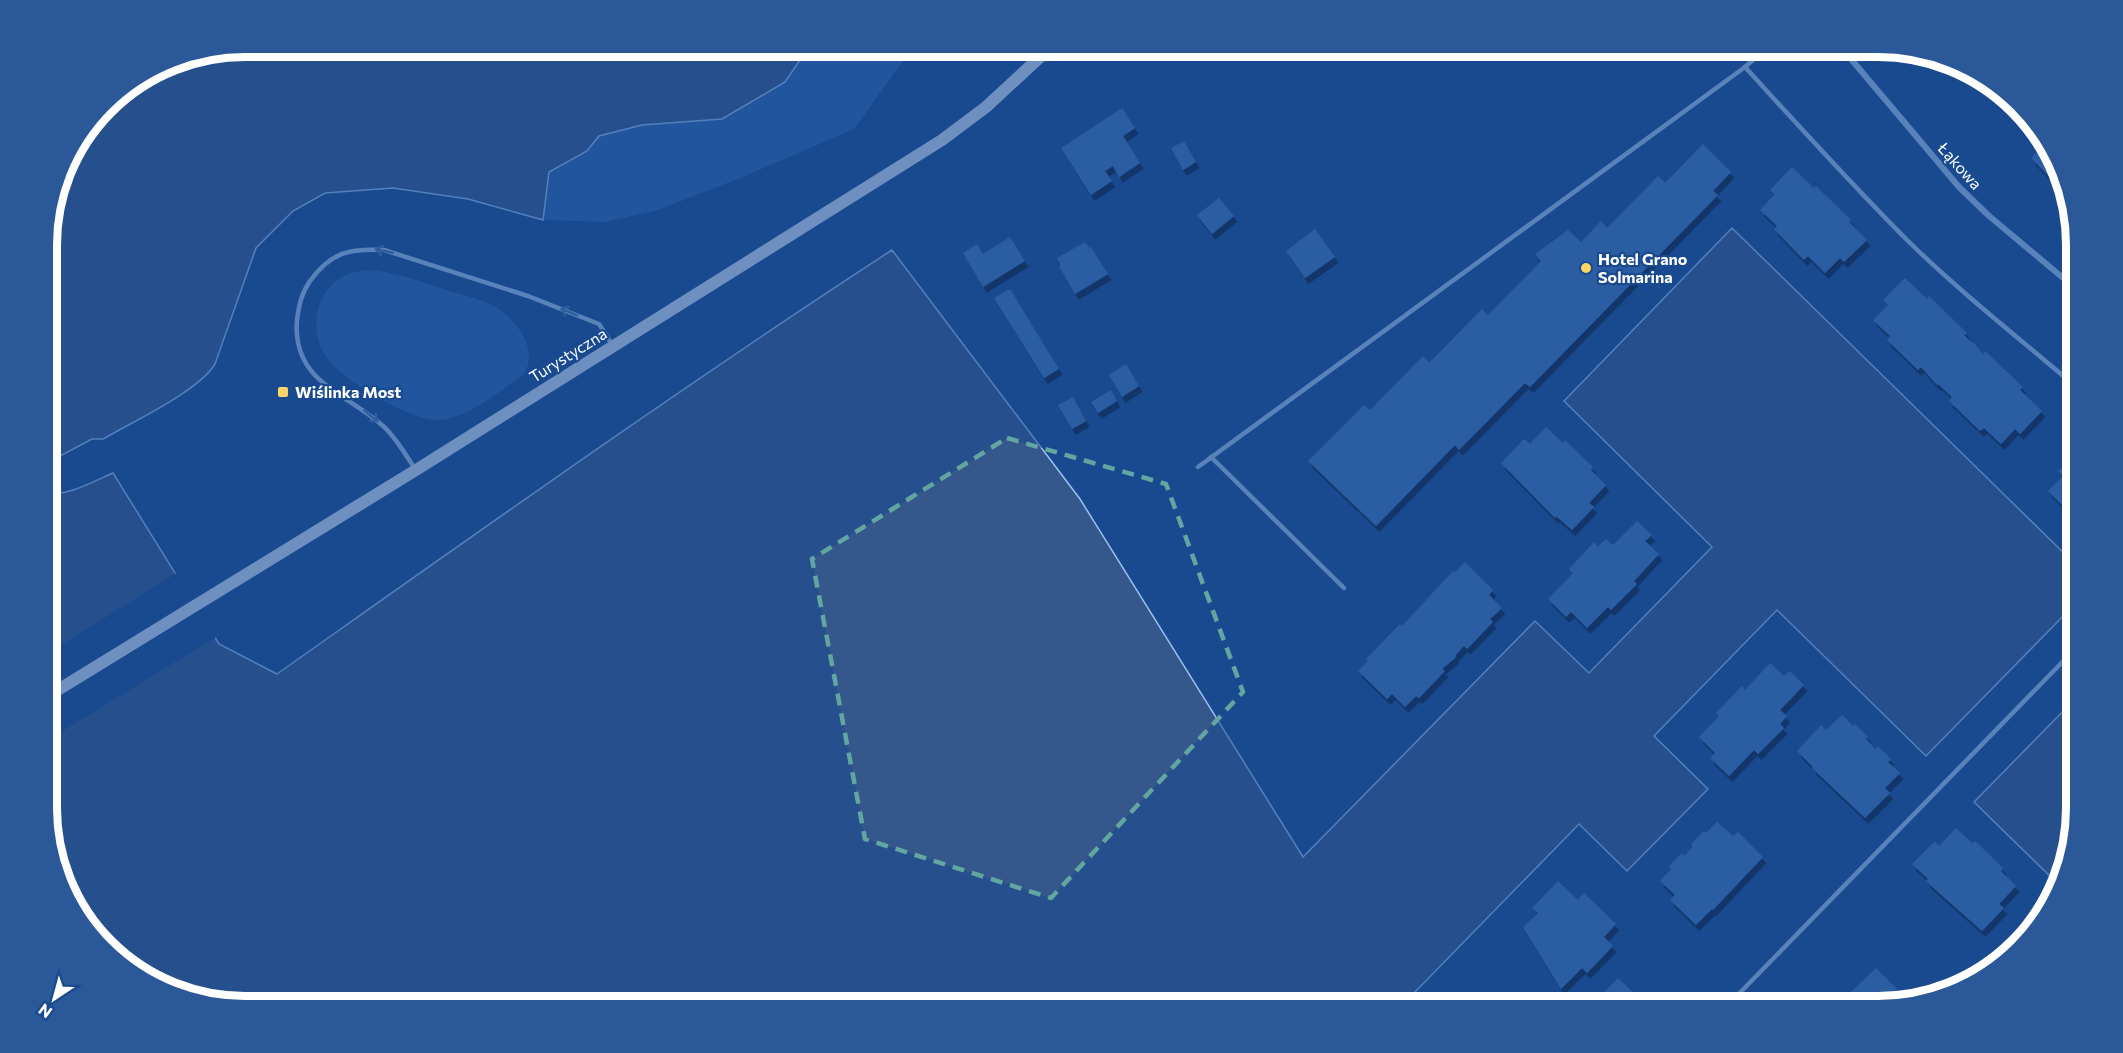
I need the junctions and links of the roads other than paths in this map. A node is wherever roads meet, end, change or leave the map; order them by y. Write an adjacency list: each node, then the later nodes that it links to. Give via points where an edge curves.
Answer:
1 (1040, 57): 6 (main road, Turystyczna, via 986,107 942,140)
2 (1756, 57): 4 (lane)
3 (1849, 57): 5 (street, Łąkowa, via 1959,187)
4 (1745, 67): 7 (lane, via 1907,240); 8 (lane)
5 (2066, 280)
6 (613, 346): 10 (main road, Turystyczna); 10 (lane, one-way to 10, via 599,324 528,296 384,250 362,248 331,259 312,279 299,303 296,336 301,355 314,375 386,428)
7 (2066, 378)
8 (1211, 458): 9 (lane); 11 (lane)
9 (1198, 467)
10 (416, 470): 13 (main road, Turystyczna)
11 (1344, 588)
12 (2066, 658): 14 (lane)
13 (57, 690)
14 (1737, 996)

